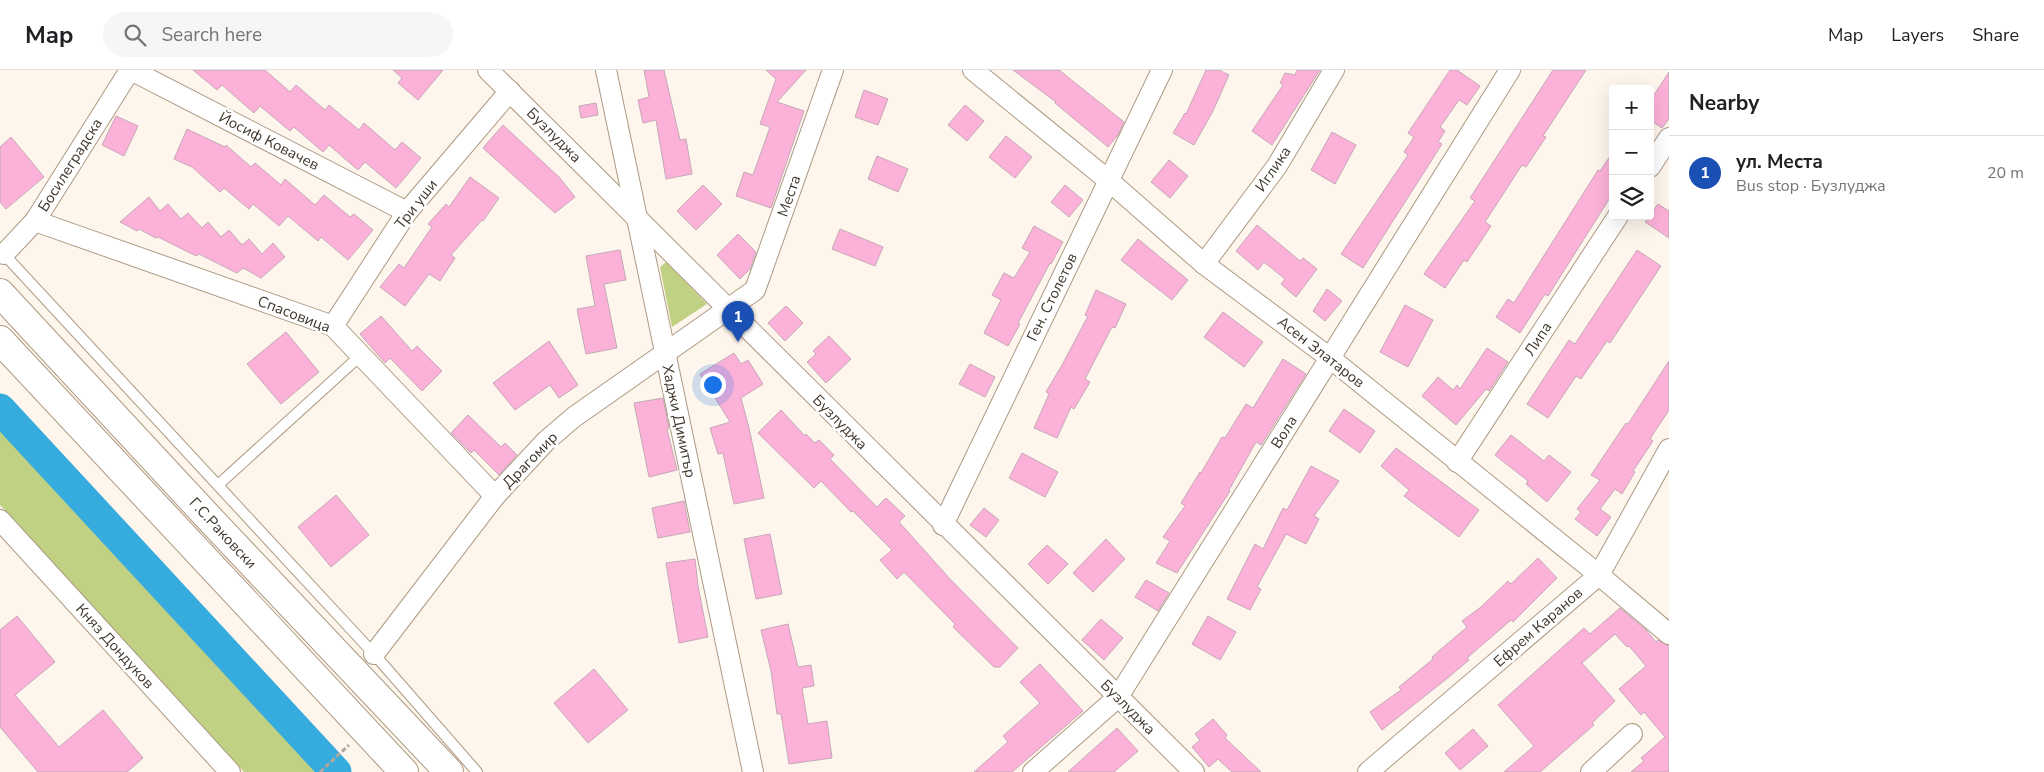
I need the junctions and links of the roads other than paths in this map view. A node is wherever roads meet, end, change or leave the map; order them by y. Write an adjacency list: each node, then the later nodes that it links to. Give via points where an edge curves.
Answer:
1 (130, 70): 13 (street, Йосиф Ковачев); 16 (street, Босилеградска)
2 (488, 70): 9 (street, Бузлуджа)
3 (606, 70): 14 (street, Хаджи Димитър)
4 (833, 70): 20 (street, Места, via 755,290)
5 (1162, 70): 12 (street, Ген. Столетов)
6 (1334, 70): 18 (street, Иглика, via 1278,166)
7 (1510, 70): 25 (street, Вола)
8 (984, 74): 12 (street, Асен Златаров)
9 (510, 91): 13 (street, Три уши); 14 (street, Бузлуджа)
10 (1669, 138): 11 (street)
11 (1654, 161)
12 (1108, 180): 18 (street, Асен Златаров); 31 (street, Ген. Столетов)
13 (407, 212): 21 (street, Три уши)
14 (638, 218): 20 (street, Бузлуджа); 23 (street, Хаджи Димитър)
15 (1615, 220): 27 (street, Липа)
16 (35, 221): 17 (street, Босилеградска); 21 (street, Спасовица)
17 (2, 252): 28 (lane)
18 (1204, 264): 25 (street, Асен Златаров)
19 (0, 292): 39 (street, Г.С.Раковски)
20 (728, 309): 23 (street, Драгомир); 31 (street, Бузлуджа)
21 (333, 326): 24 (street, Спасовица)
22 (0, 340): 38 (street, Г.С.Раковски)
23 (665, 353): 29 (street, Драгомир, via 574,417 546,441); 41 (street, Хаджи Димитър)
24 (361, 355): 28 (lane); 29 (street, Спасовица)
25 (1330, 358): 27 (street, Асен Златаров); 35 (street, Вола)
26 (1669, 450): 32 (street, Ефрем Каранов)
27 (1458, 462): 32 (street, Асен Златаров)
28 (218, 486): 34 (lane)
29 (495, 496): 34 (street, Драгомир)
30 (0, 520): 37 (street, Княз Дондуков)
31 (944, 525): 35 (street, Бузлуджа)
32 (1598, 574): 33 (street, Асен Златаров); 44 (street, Ефрем Каранов)
33 (1669, 634)
34 (374, 654): 40 (lane)
35 (1118, 697): 42 (street, Вола); 43 (street, Бузлуджа)
36 (1632, 734): 45 (street)
37 (230, 772)
38 (404, 772)
39 (449, 772)
40 (477, 772)
41 (753, 772)
42 (1032, 772)
43 (1194, 772)
44 (1368, 772)
45 (1592, 772)

